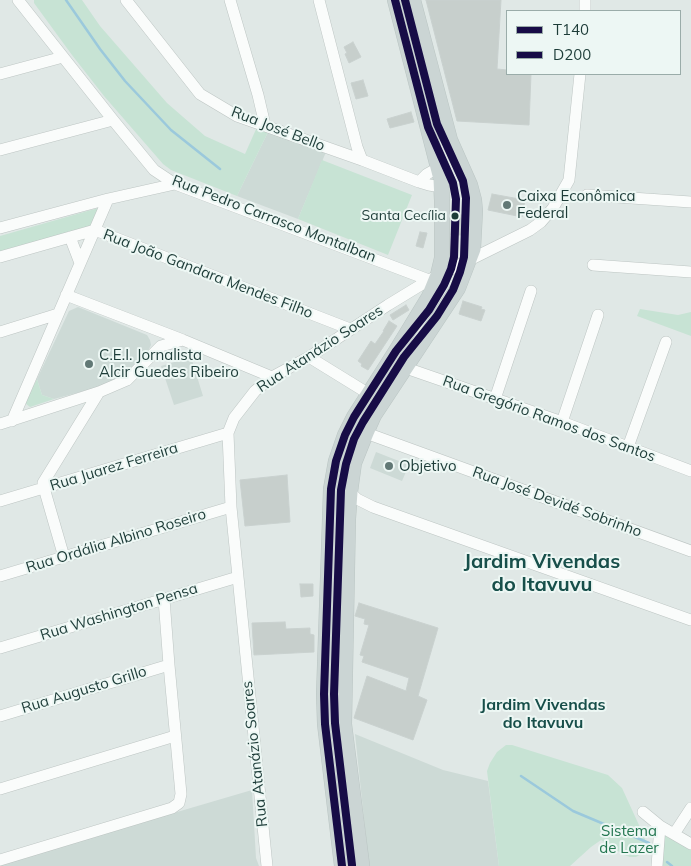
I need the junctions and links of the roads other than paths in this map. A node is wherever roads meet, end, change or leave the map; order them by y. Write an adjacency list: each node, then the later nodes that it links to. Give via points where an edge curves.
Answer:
1 (18, 0): 7 (street, Rua Pedro Carrasco Montalban)
2 (126, 0): 11 (street, Rua José Bello, via 200,94)
3 (230, 0): 10 (street)
4 (319, 0): 15 (street)
5 (395, 0): 16 (main road)
6 (413, 0): 27 (main road, via 450,140 474,200)
7 (63, 57): 8 (street); 12 (street, Rua Pedro Carrasco Montalban)
8 (0, 74)
9 (580, 75): 27 (street, Rua Atanázio Soares, via 569,180 553,208 530,230)
10 (258, 95): 11 (street, via 253,108); 13 (street)
11 (237, 116): 13 (street, Rua José Bello)
12 (113, 120): 14 (street); 18 (street, Rua Pedro Carrasco Montalban, via 154,170)
13 (264, 125): 15 (street, Rua José Bello)
14 (0, 150)
15 (362, 160): 17 (street, Rua José Bello)
16 (438, 168): 17 (street); 19 (main road)
17 (419, 182): 19 (street, Rua José Bello)
18 (175, 184): 21 (street); 31 (street, Rua Pedro Carrasco Montalban)
19 (442, 187): 31 (main road, via 442,258)
20 (587, 195): 22 (street)
21 (108, 199): 23 (street); 24 (street)
22 (691, 202)
23 (0, 228)
24 (95, 230): 25 (street); 28 (street); 36 (street, Rua João Gandara Mendes Filho)
25 (70, 237): 26 (street); 28 (street)
26 (0, 257)
27 (470, 259): 31 (street, Rua Atanázio Soares); 43 (main road, via 458,288)
28 (80, 263): 33 (street)
29 (593, 265): 30 (street)
30 (691, 272)
31 (433, 278): 36 (street, Rua Atanázio Soares); 46 (main road, via 429,297)
32 (531, 291): 48 (street)
33 (66, 295): 34 (street); 37 (street)
34 (58, 314): 38 (street); 51 (street)
35 (598, 315): 52 (street)
36 (350, 330): 42 (street, Rua Atanázio Soares)
37 (160, 331): 39 (street); 41 (street)
38 (0, 332)
39 (183, 340): 41 (street); 44 (street)
40 (666, 342): 56 (street)
41 (161, 346): 45 (street, via 127,380)
42 (309, 356): 44 (street, Rua Atanázio Soares); 46 (street)
43 (406, 368): 47 (main road); 48 (street, Rua Gregório Ramos dos Santos)
44 (272, 377): 54 (street, Rua Atanázio Soares, via 255,390 234,418)
45 (100, 392): 49 (street); 50 (street)
46 (369, 394): 47 (main road, via 380,398); 84 (main road, via 345,435 331,489 324,694)
47 (388, 395): 55 (main road)
48 (495, 399): 52 (street, Rua Gregório Ramos dos Santos)
49 (62, 404): 50 (street, via 79,412); 51 (street)
50 (82, 420): 57 (street)
51 (12, 421): 53 (street)
52 (562, 422): 56 (street, Rua Gregório Ramos dos Santos)
53 (0, 424)
54 (228, 433): 59 (street, Rua Juarez Ferreira); 63 (street, Rua Atanázio Soares)
55 (366, 433): 61 (main road, via 354,463); 66 (street, Rua José Devidé Sobrinho)
56 (628, 447): 58 (street, Rua Gregório Ramos dos Santos)
57 (57, 461): 59 (street, via 55,472); 60 (street, via 43,483)
58 (691, 470)
59 (66, 482): 60 (street, Rua Juarez Ferreira)
60 (44, 488): 62 (street, Rua Juarez Ferreira); 67 (street)
61 (350, 492): 64 (street); 65 (main road)
62 (0, 501)
63 (231, 507): 67 (street, Rua Ordália Albino Roseiro); 69 (street, Rua Atanázio Soares)
64 (373, 507): 65 (street); 71 (street)
65 (348, 511): 85 (main road, via 344,724)
66 (691, 551)
67 (64, 557): 68 (street, Rua Ordália Albino Roseiro)
68 (0, 576)
69 (238, 577): 70 (street, Rua Washington Pensa); 83 (street, Rua Atanázio Soares)
70 (164, 599): 72 (street, Rua Washington Pensa); 73 (street)
71 (691, 620)
72 (0, 648)
73 (169, 665): 74 (street, Rua Augusto Grillo); 75 (street)
74 (0, 716)
75 (175, 736): 76 (street); 82 (street, via 181,794 179,803 172,808)
76 (0, 789)
77 (691, 808): 80 (street)
78 (643, 812): 79 (street)
79 (660, 826): 80 (street); 86 (street)
80 (674, 834): 81 (street)
81 (691, 844)
82 (0, 860)
83 (267, 866)
84 (342, 866)
85 (362, 866)
86 (657, 866)

